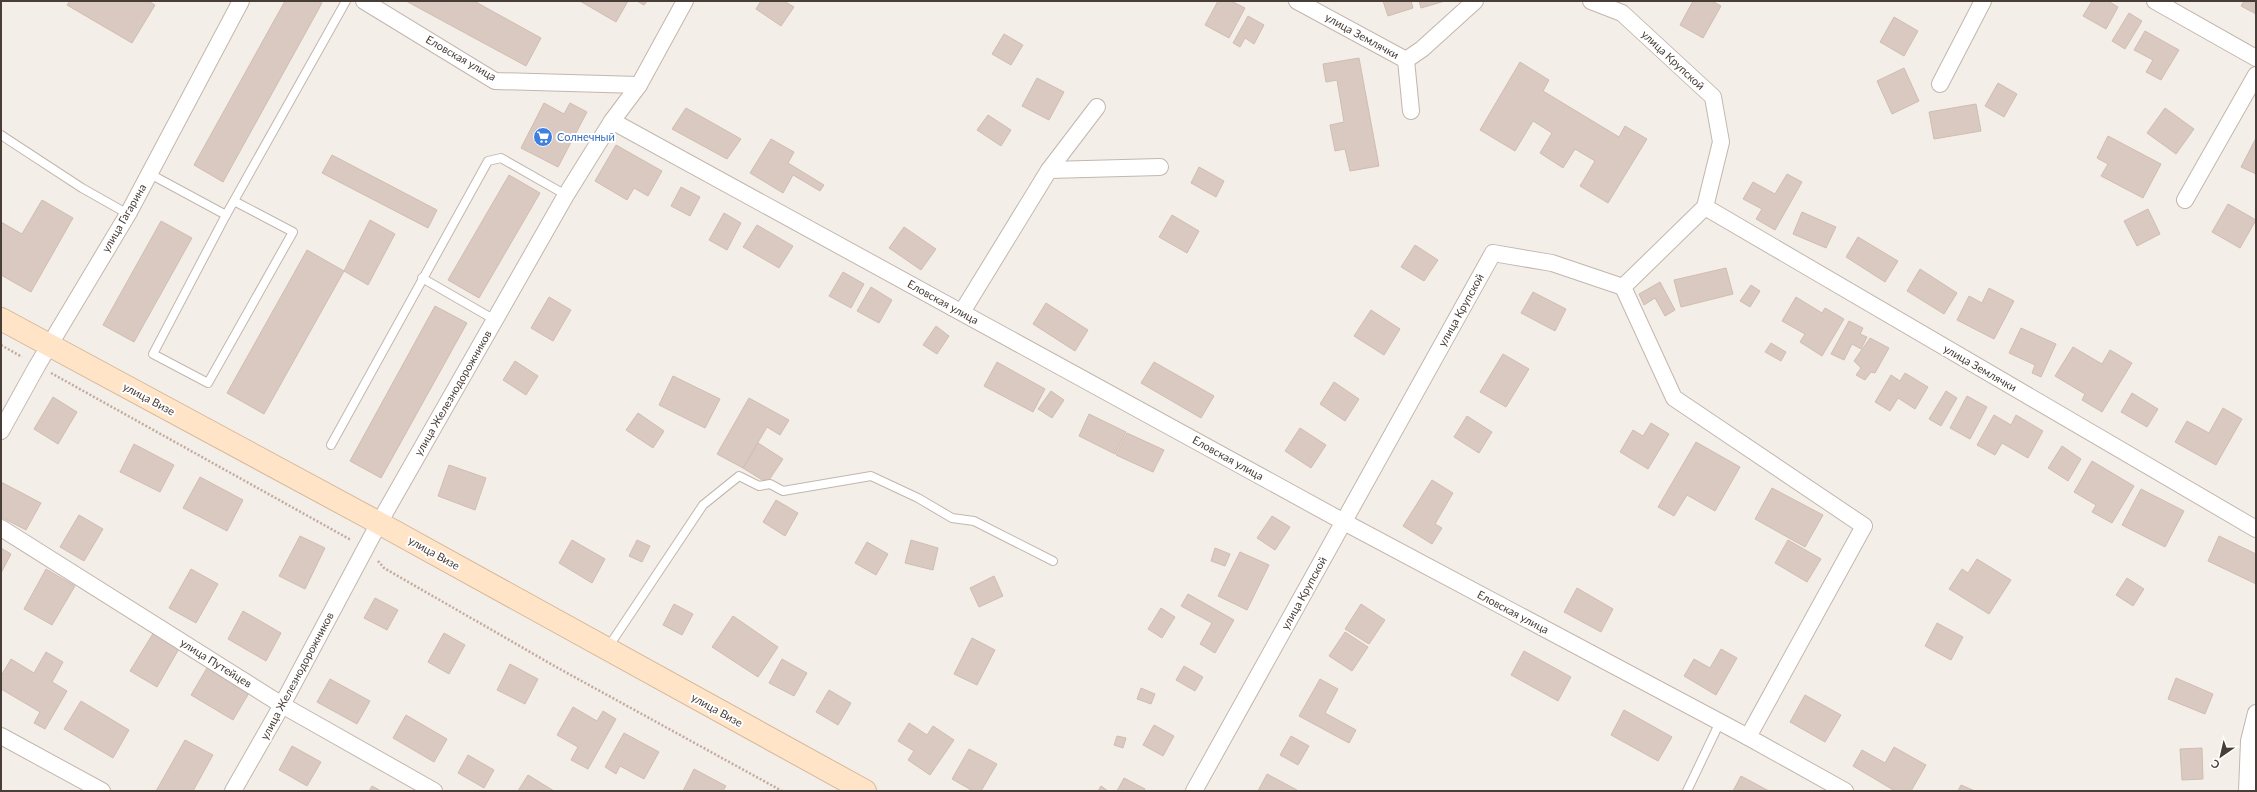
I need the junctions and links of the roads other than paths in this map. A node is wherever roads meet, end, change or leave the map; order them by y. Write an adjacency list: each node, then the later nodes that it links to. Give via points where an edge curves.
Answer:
1 (241, 1): 22 (street, улица Гагарина)
2 (346, 1): 25 (lane)
3 (364, 1): 15 (street, Еловская улица, via 495,81)
4 (685, 1): 15 (street, улица Железнодорожников)
5 (1298, 1): 12 (street, улица Землячки)
6 (1475, 1): 12 (street, via 1422,49)
7 (1591, 1): 10 (street, улица Крупской)
8 (1982, 1): 14 (street)
9 (2155, 1): 11 (street)
10 (1625, 7): 26 (street, улица Крупской, via 1713,97 1720,142)
11 (2256, 58)
12 (1406, 60): 17 (street)
13 (2256, 75): 24 (street)
14 (1940, 84)
15 (639, 85): 18 (street, улица Железнодорожников)
16 (1097, 108): 21 (street)
17 (1410, 111)
18 (612, 121): 23 (street, улица Железнодорожников); 31 (street, Еловская улица)
19 (1, 135): 27 (lane, via 82,188)
20 (1160, 167): 21 (street)
21 (1049, 170): 31 (street)
22 (150, 174): 27 (street, улица Гагарина); 28 (lane)
23 (566, 195): 29 (lane, via 501,158 488,161); 33 (street, улица Железнодорожников)
24 (2186, 200)
25 (234, 201): 28 (lane); 28 (lane, via 293,232 208,383 153,354)
26 (1704, 207): 30 (street); 40 (street, улица Землячки)
27 (128, 214): 34 (street, улица Гагарина)
28 (226, 215)
29 (422, 278): 33 (lane); 36 (lane)
30 (1624, 287): 37 (street, улица Крупской, via 1552,263 1493,253); 47 (street, via 1674,398 1864,526)
31 (962, 312): 37 (street, Еловская улица)
32 (1, 319): 34 (street, улица Визе)
33 (495, 320): 38 (street, улица Железнодорожников)
34 (49, 346): 35 (street, улица Гагарина); 38 (street, улица Визе)
35 (1, 431)
36 (331, 445)
37 (1344, 522): 45 (street, Еловская улица); 52 (street, улица Крупской)
38 (379, 523): 42 (street, улица Визе); 43 (street, улица Железнодорожников)
39 (1, 528): 43 (street, улица Путейцев)
40 (2256, 529)
41 (1053, 561): 42 (lane, via 974,521 952,518 918,498 871,476 783,491 770,484 758,486 740,476 703,505)
42 (606, 649): 51 (street, улица Визе)
43 (282, 705): 49 (street, улица Железнодорожников); 50 (street, улица Путейцев)
44 (2256, 712): 55 (street, via 2249,741)
45 (1720, 722): 47 (street, Еловская улица); 53 (lane)
46 (1, 736): 48 (street)
47 (1748, 737): 54 (street, Еловская улица)
48 (102, 791)
49 (233, 791)
50 (434, 791)
51 (864, 791)
52 (1194, 791)
53 (1687, 791)
54 (1845, 791)
55 (2247, 791)

